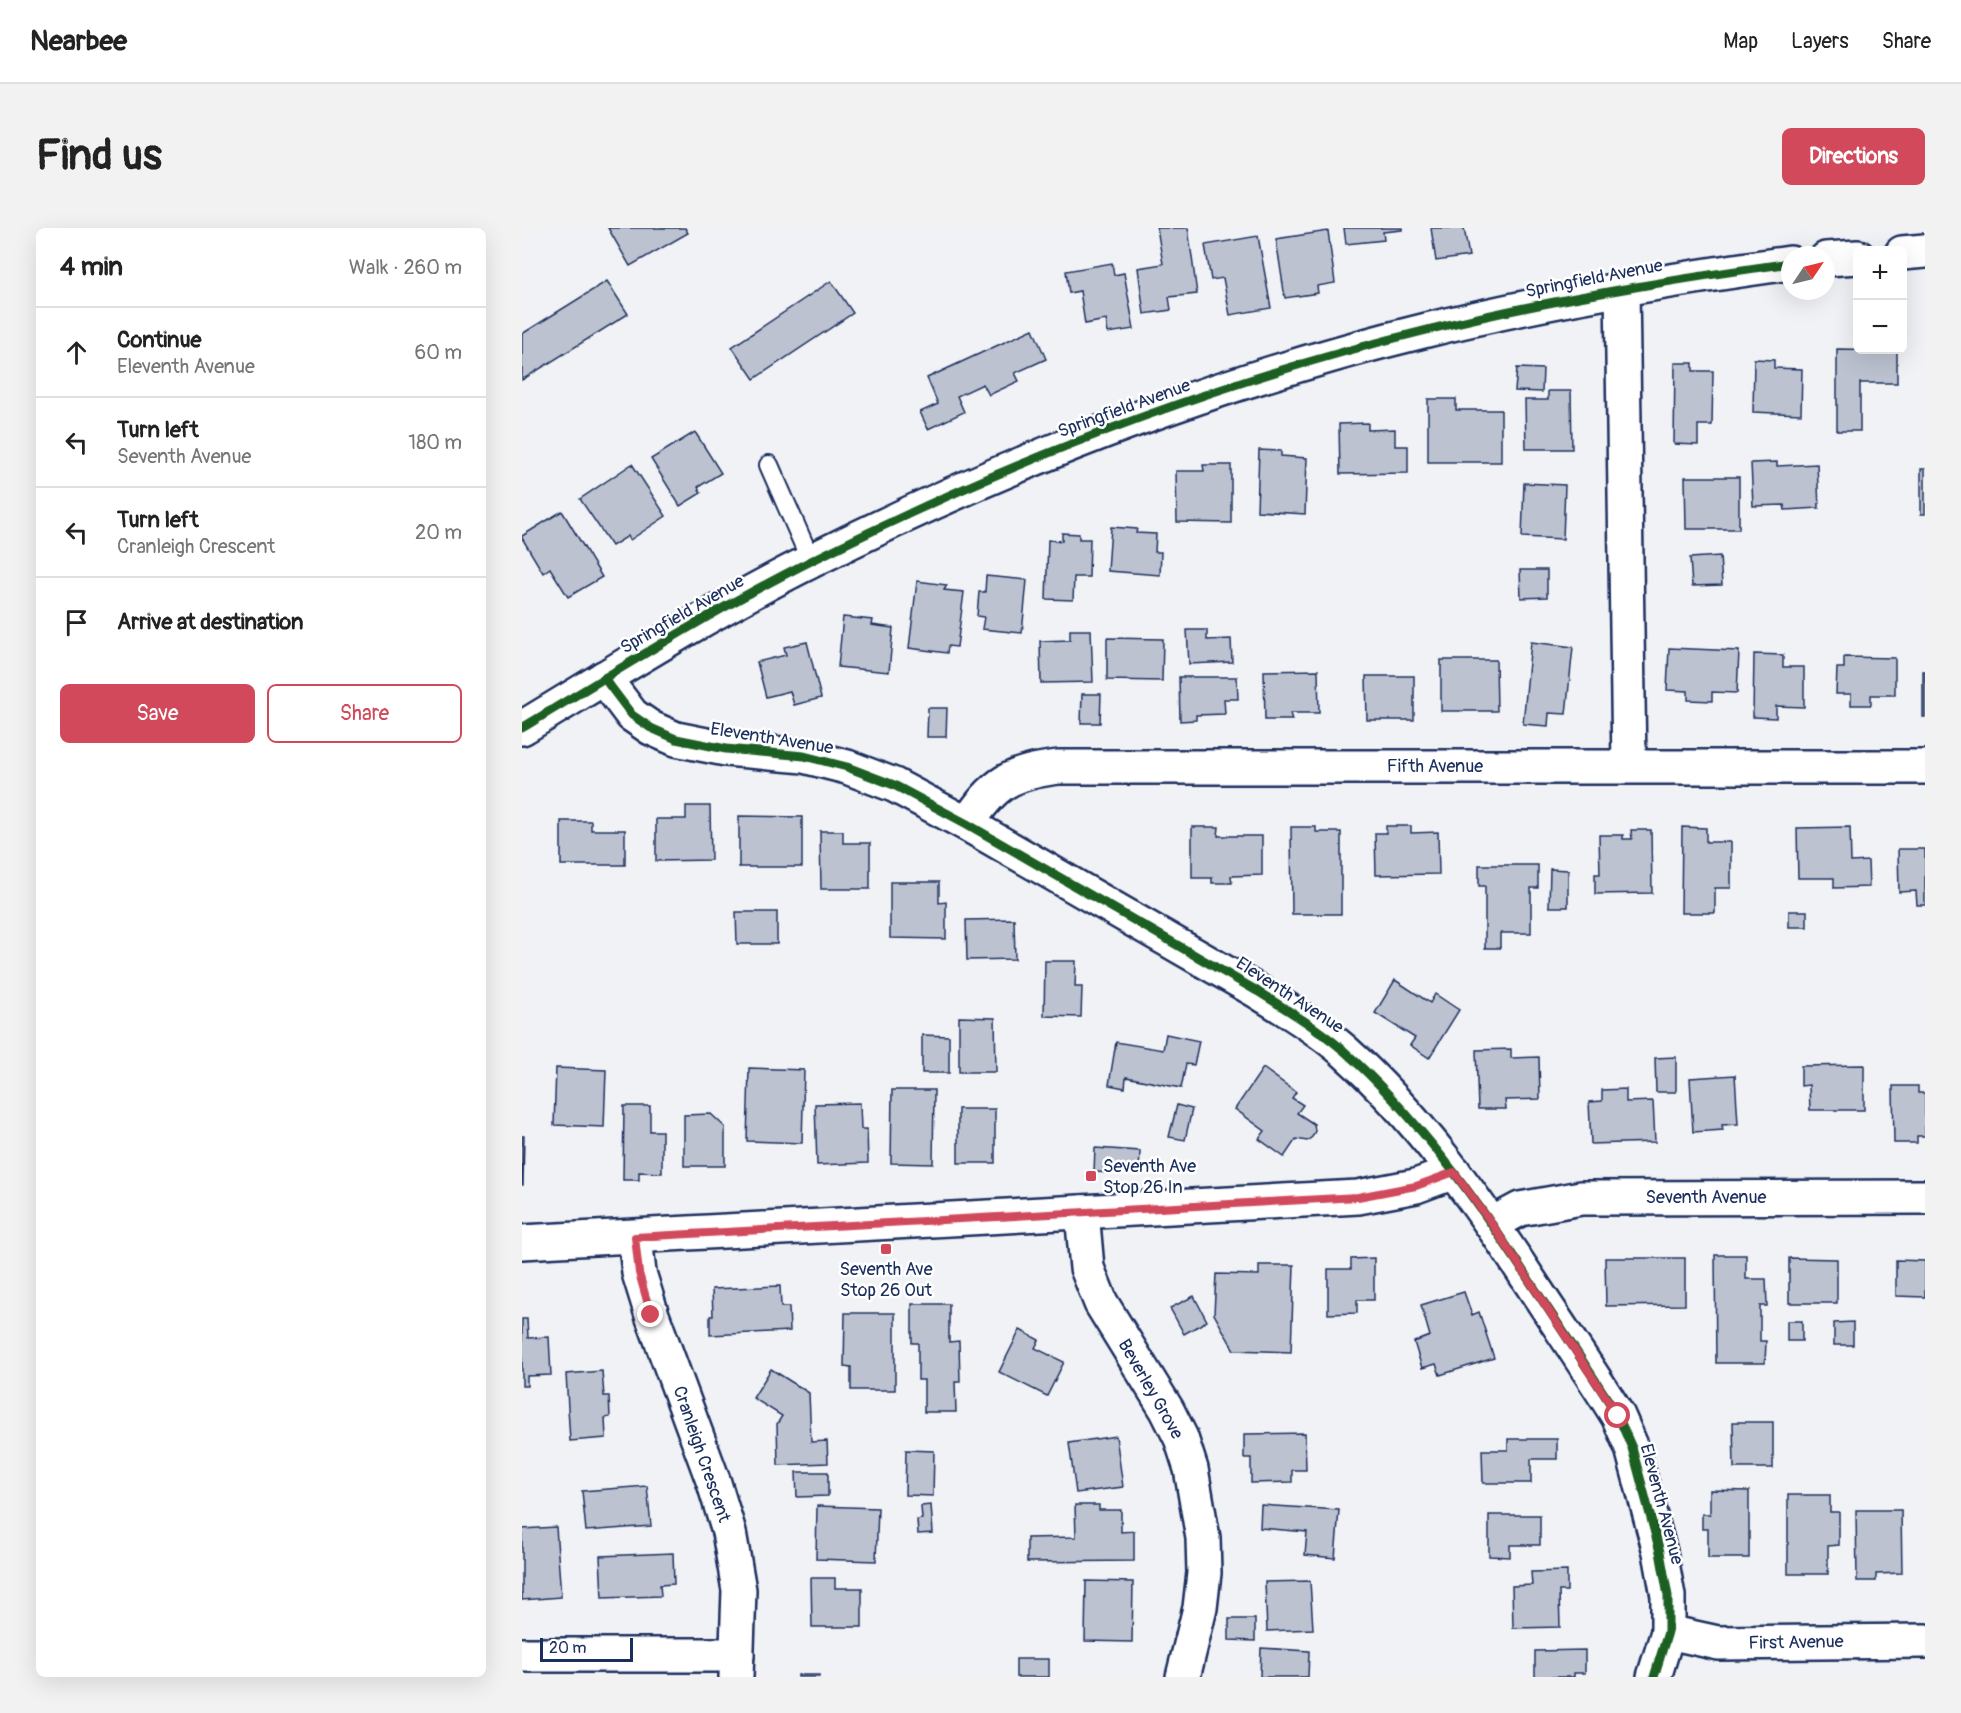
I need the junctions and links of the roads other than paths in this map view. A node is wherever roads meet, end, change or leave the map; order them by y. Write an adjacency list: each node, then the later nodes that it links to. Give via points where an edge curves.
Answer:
1 (1925, 251): 2 (street)
2 (1907, 253)
3 (1853, 256): 4 (street)
4 (1835, 258)
5 (1781, 264): 6 (street, Springfield Avenue)
6 (1622, 288): 8 (street, Springfield Avenue, via 1425,330 1214,392 1011,468); 11 (street, Springfield Avenue)
7 (769, 465): 8 (lane)
8 (811, 561): 9 (street, Springfield Avenue)
9 (604, 678): 10 (street, Springfield Avenue); 13 (street, Eleventh Avenue, via 632,715 676,740 804,756 847,767 894,785)
10 (522, 728)
11 (1629, 766): 12 (street, Fifth Avenue); 13 (street, Fifth Avenue, via 1059,767 1033,770 1001,784 984,798)
12 (1925, 767)
13 (967, 824): 14 (street, Eleventh Avenue, via 1300,1018 1341,1048 1382,1087)
14 (1454, 1172): 16 (street, via 1416,1186 1358,1197); 17 (street, Eleventh Avenue)
15 (1925, 1197): 17 (street, Seventh Avenue, via 1581,1198 1520,1209)
16 (1082, 1212): 18 (street); 24 (street, Beverley Grove, via 1087,1268 1101,1304 1167,1410 1191,1469 1203,1538 1204,1573 1200,1608)
17 (1492, 1224): 20 (street, Eleventh Avenue, via 1603,1392 1632,1448 1660,1552 1668,1596)
18 (635, 1237): 19 (street); 23 (street, Cranleigh Crescent, via 639,1273 651,1315 729,1532 739,1590)
19 (522, 1242)
20 (1668, 1632): 21 (street, First Avenue, via 1718,1643); 25 (street, Eleventh Avenue)
21 (1925, 1641)
22 (522, 1655): 23 (street)
23 (737, 1666)
24 (1183, 1677)
25 (1654, 1677)

